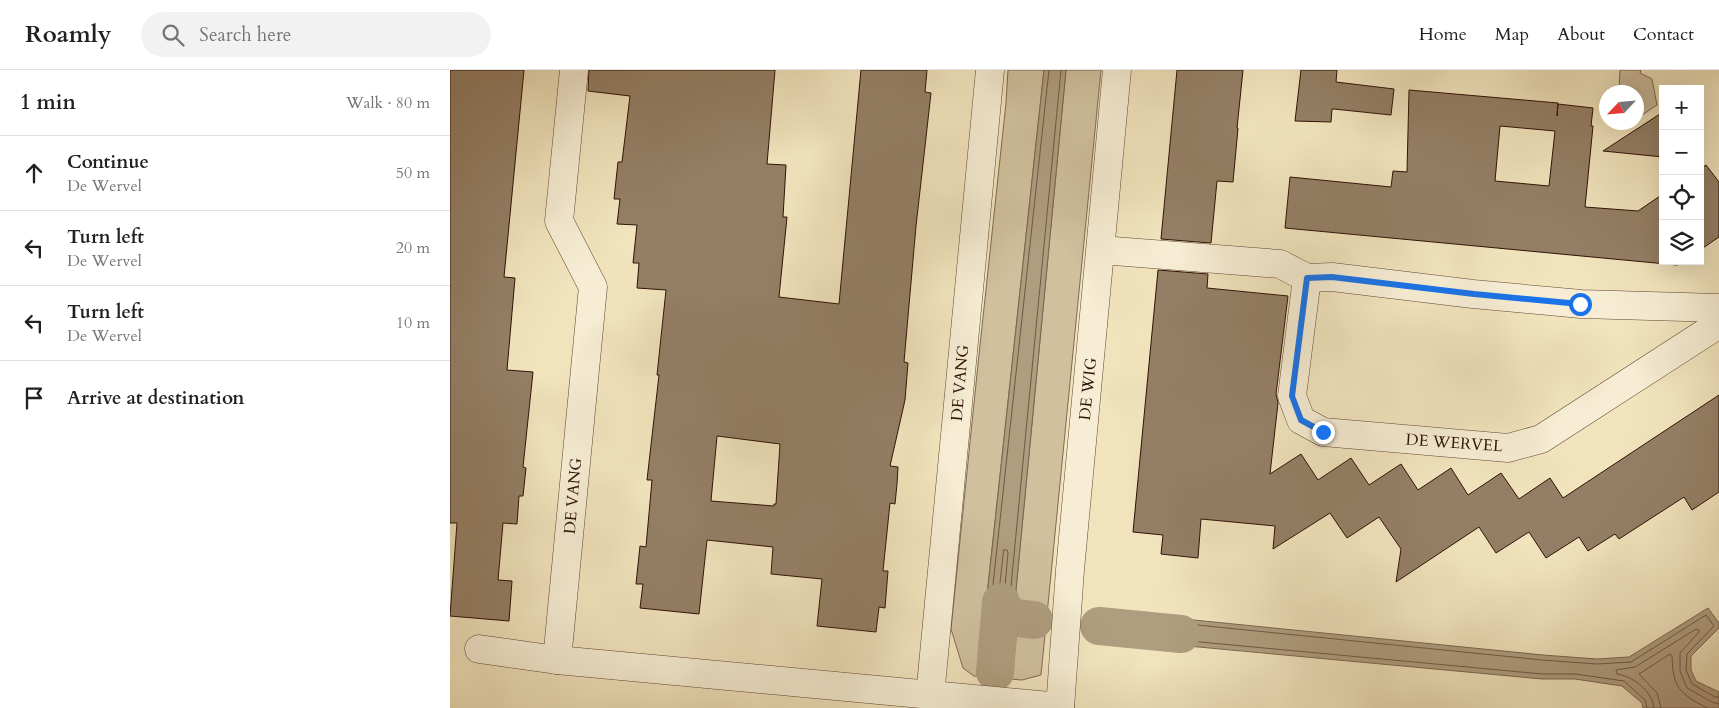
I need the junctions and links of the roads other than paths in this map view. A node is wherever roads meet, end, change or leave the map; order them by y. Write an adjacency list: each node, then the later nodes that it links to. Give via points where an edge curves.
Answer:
1 (574, 70): 9 (street, DE VANG, via 559,221 593,287)
2 (990, 70): 10 (street, DE VANG)
3 (1117, 70): 4 (street, DE WIG)
4 (1101, 250): 5 (street, via 1280,264); 11 (street, DE WIG)
5 (1307, 278): 6 (street, via 1332,277 1580,304); 7 (street, DE WERVEL, via 1292,396 1301,420 1323,432 1508,448 1541,439)
6 (1719, 308)
7 (1719, 324)
8 (480, 649): 9 (street)
9 (557, 660): 10 (street)
10 (930, 696): 11 (street)
11 (1060, 708)

